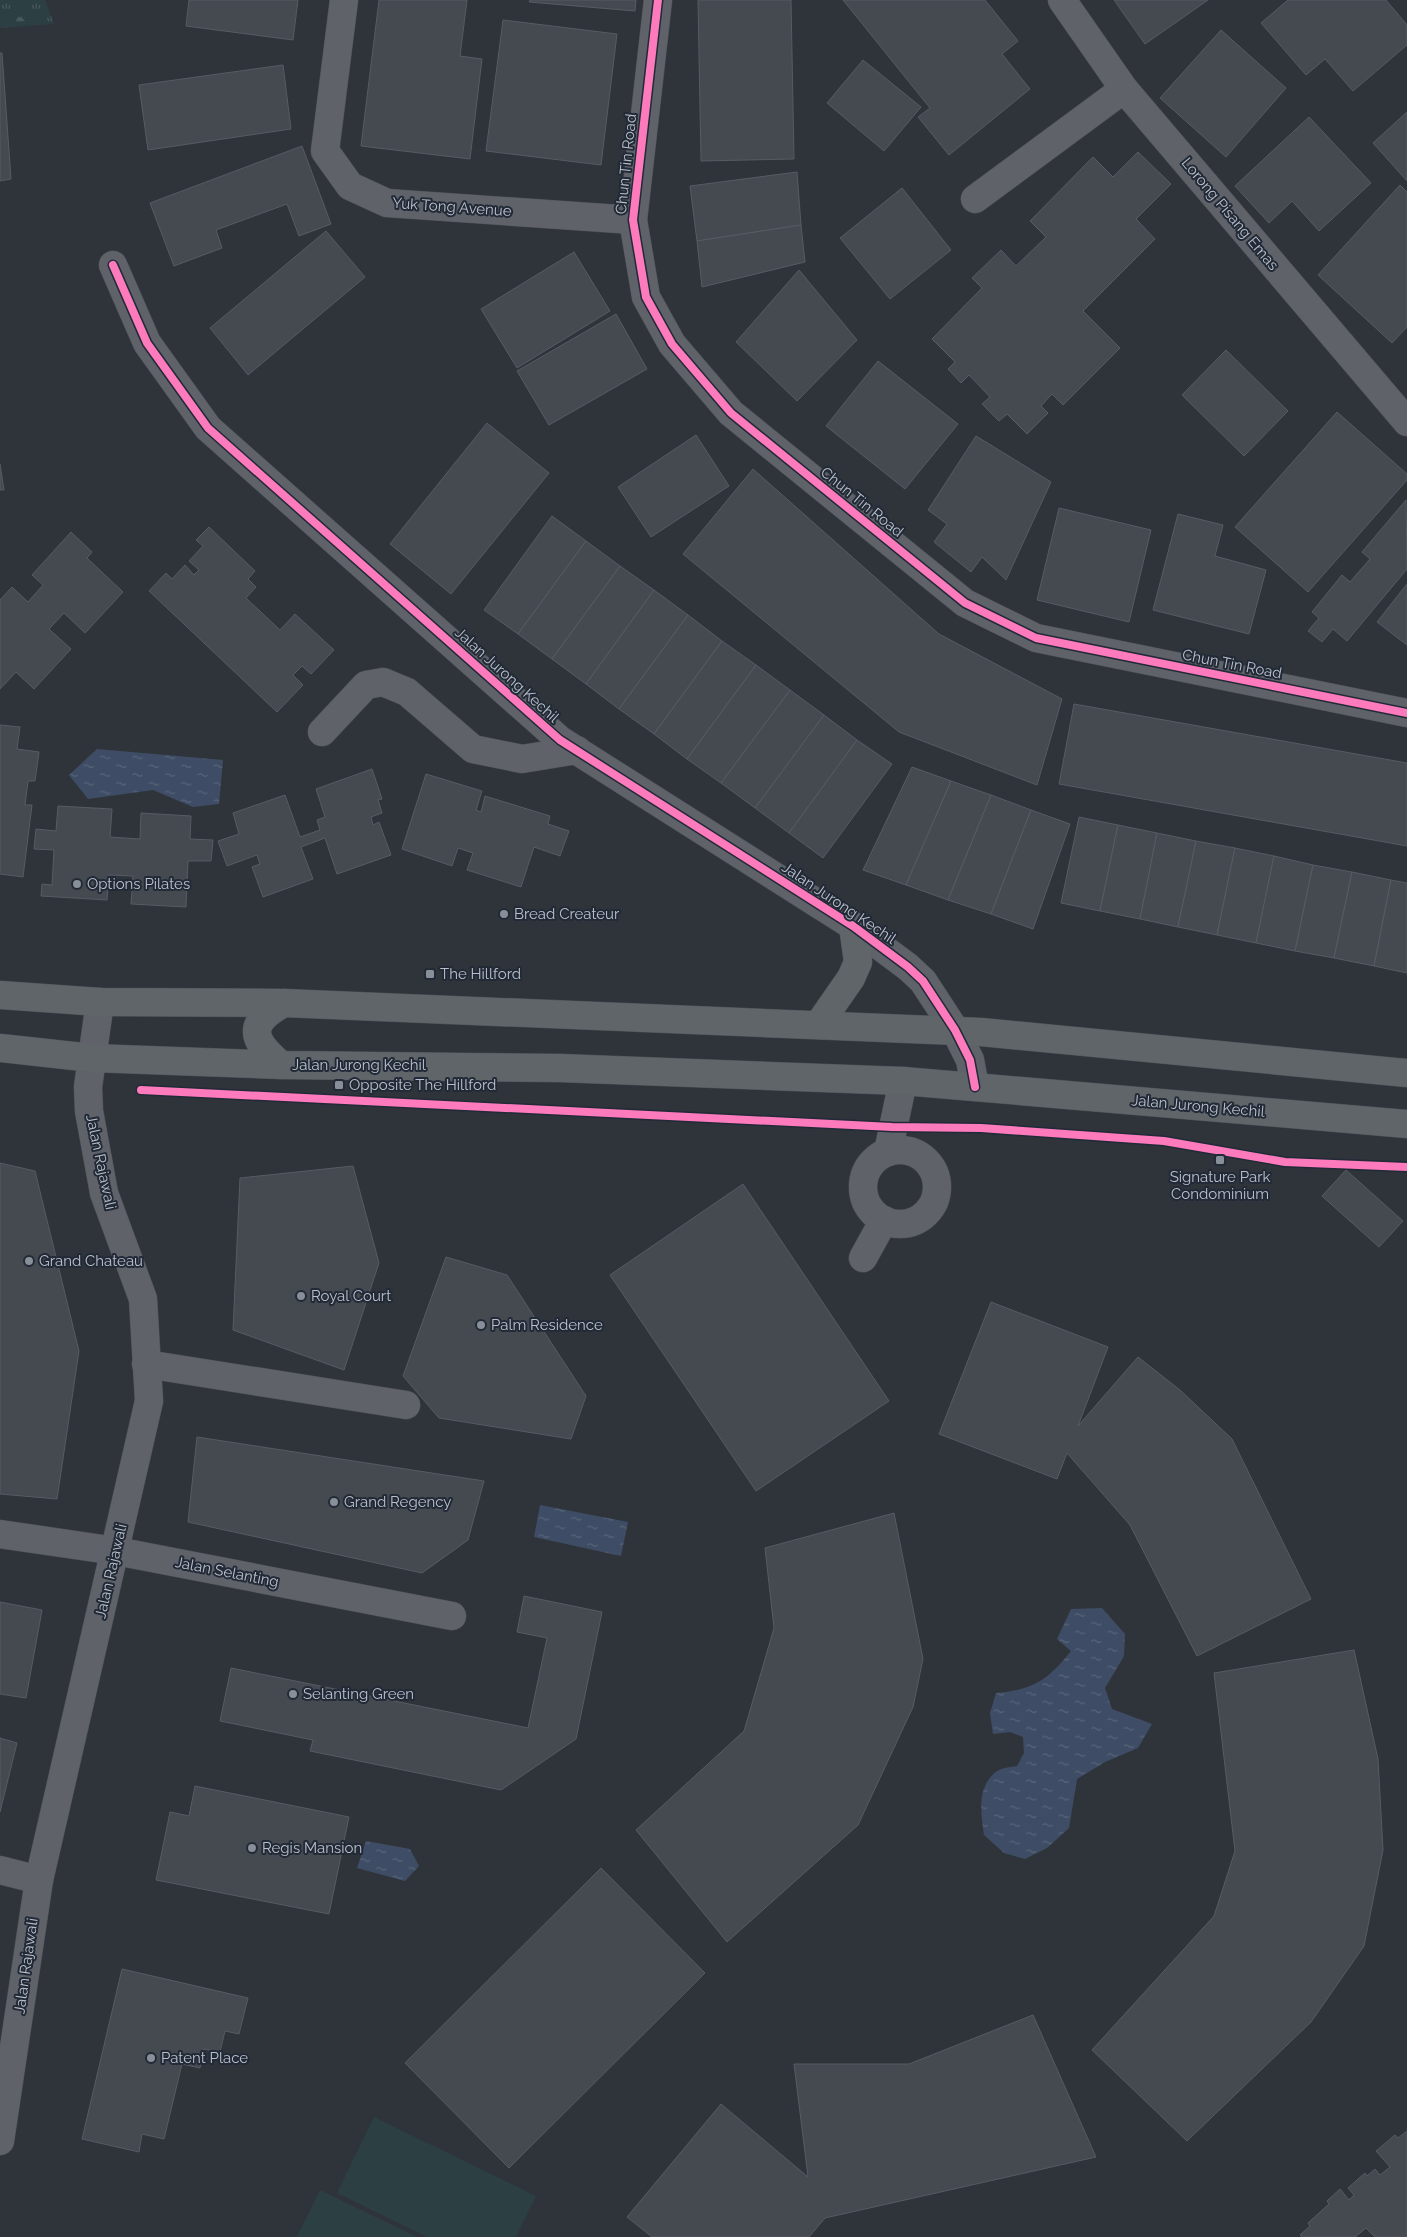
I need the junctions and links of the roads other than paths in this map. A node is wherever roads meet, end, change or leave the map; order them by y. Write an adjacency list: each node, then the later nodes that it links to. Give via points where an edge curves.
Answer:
1 (344, 0): 6 (street, Yuk Tong Avenue, via 325,151 350,186 386,203)
2 (658, 0): 6 (street, Chun Tin Road)
3 (1062, 0): 4 (street, Lorong Pisang Emas)
4 (1124, 89): 5 (street); 8 (street, Lorong Pisang Emas)
5 (975, 199)
6 (633, 220): 9 (street, Chun Tin Road, via 646,297 672,344 731,413 965,603 1036,638)
7 (114, 265): 11 (street, Jalan Jurong Kechil, via 147,343 208,428 560,740)
8 (1407, 422)
9 (1407, 713)
10 (322, 732): 11 (street, via 366,686 383,682 407,692 473,749 522,759)
11 (577, 750): 12 (street, Jalan Jurong Kechil)
12 (853, 926): 16 (main road, via 858,962 851,978); 17 (street, Jalan Jurong Kechil, via 924,981)
13 (0, 995): 14 (main road)
14 (100, 1002): 15 (main road); 19 (street, Jalan Rajawali)
15 (284, 1003): 16 (main road); 20 (main road, via 263,1016 257,1035 264,1050)
16 (818, 1024): 17 (main road)
17 (955, 1030): 21 (main road); 23 (street, Jalan Jurong Kechil, via 970,1060)
18 (0, 1048): 19 (main road, Jalan Jurong Kechil)
19 (92, 1058): 20 (main road, Jalan Jurong Kechil); 28 (street, Jalan Rajawali, via 88,1087 91,1120 104,1193 143,1299)
20 (282, 1065): 22 (main road, Jalan Jurong Kechil, via 560,1068)
21 (1407, 1073)
22 (903, 1081): 23 (main road, Jalan Jurong Kechil); 25 (street)
23 (975, 1087): 24 (main road, Jalan Jurong Kechil)
24 (1407, 1124)
25 (888, 1152): 26 (street, via 875,1160 863,1185 865,1199 873,1212); 26 (street, via 902,1149 922,1157 935,1174 937,1188 934,1202 925,1214 912,1222 898,1224)
26 (884, 1220): 27 (street)
27 (862, 1258)
28 (146, 1364): 29 (street); 31 (street, Jalan Rajawali, via 149,1401)
29 (406, 1405)
30 (0, 1534): 31 (street, Jalan Selanting)
31 (116, 1550): 32 (street, Jalan Selanting); 34 (street, Jalan Rajawali)
32 (452, 1616)
33 (0, 1870): 34 (street)
34 (39, 1880): 35 (street, Jalan Rajawali)
35 (0, 2141)

